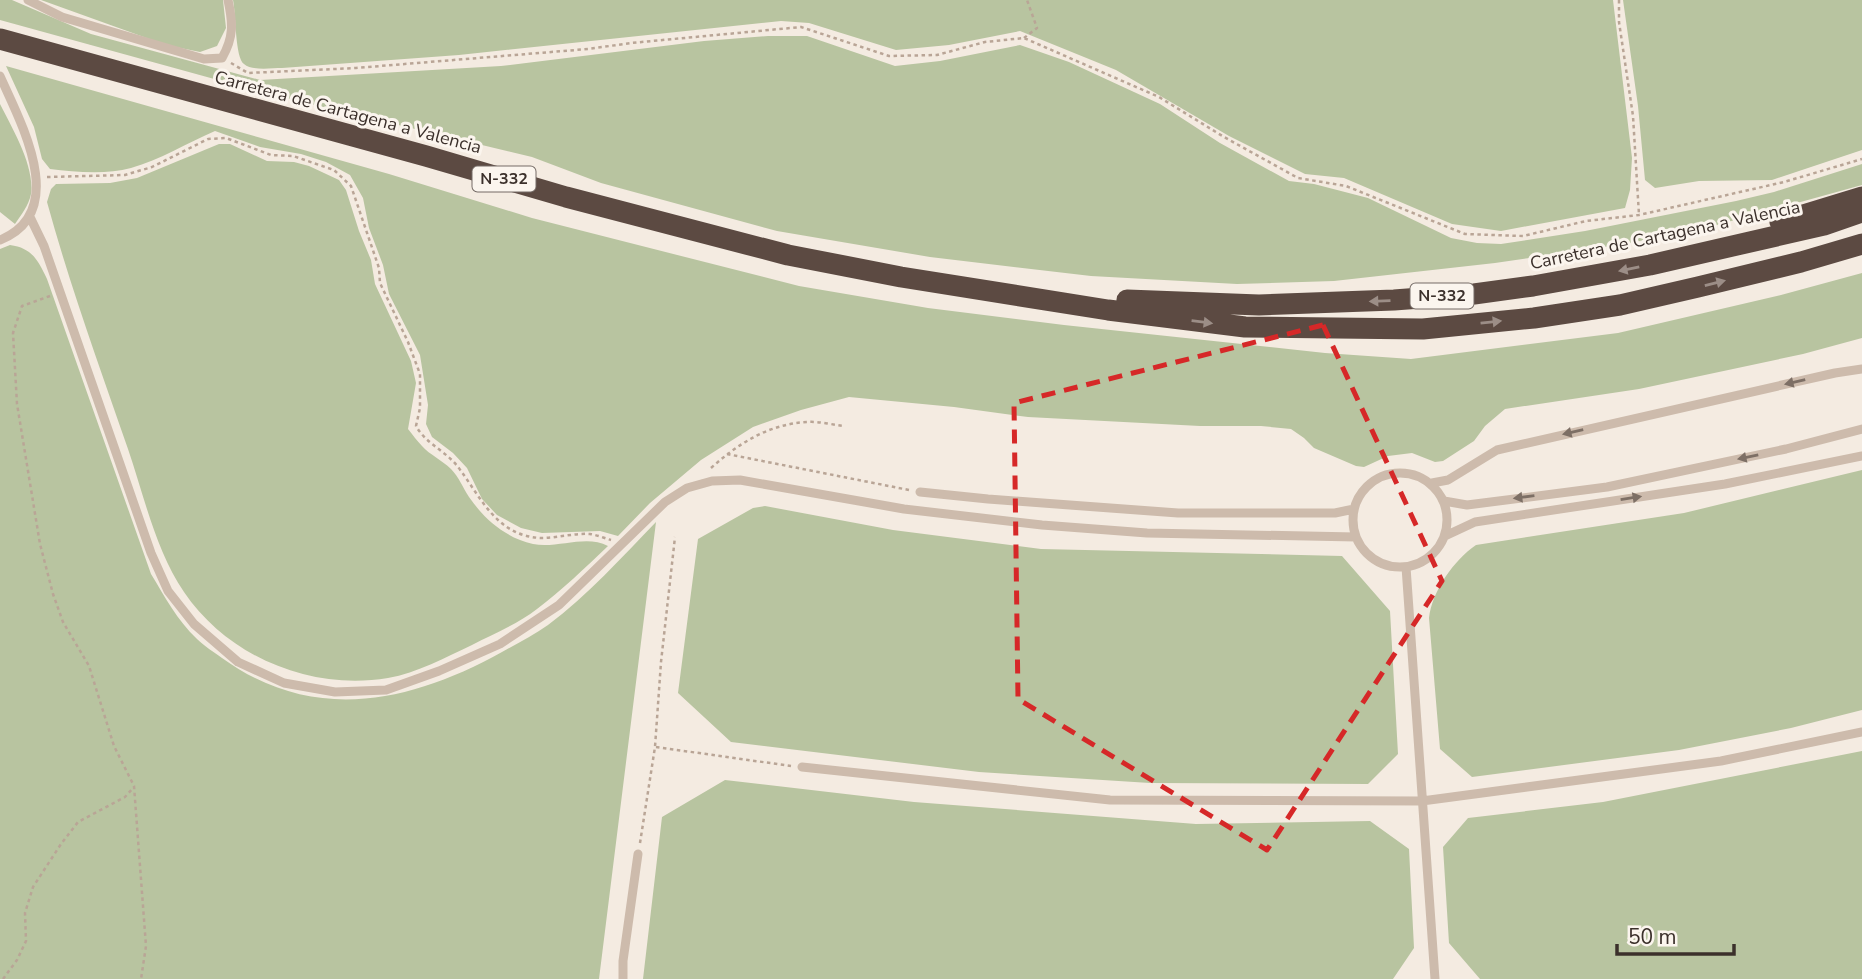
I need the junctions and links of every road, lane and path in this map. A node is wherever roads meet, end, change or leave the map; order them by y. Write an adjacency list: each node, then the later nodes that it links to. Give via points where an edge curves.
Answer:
1 (28, 0): 7 (lane, via 62,17 169,51 204,60)
2 (228, 0): 7 (lane, via 231,43)
3 (1027, 0): 5 (path, via 1037,28)
4 (1619, 0): 13 (path, via 1637,151)
5 (1024, 38): 7 (path, via 985,42 937,55 889,57 801,27 588,49 248,74); 13 (path, via 1159,97 1298,178 1346,186 1465,234 1523,236 1586,221)
6 (0, 39): 19 (highway, Carretera de Cartagena a Valencia / N-332, via 660,223 842,267)
7 (222, 58)
8 (0, 76): 10 (lane)
9 (1862, 159): 13 (path)
10 (36, 177): 14 (lane, via 37,200); 33 (path, via 125,175 208,139 226,138 271,155 293,156 334,170 351,186 379,268 380,284 420,374 416,426 422,437 457,465 493,517 522,534 539,538 590,534)
11 (1862, 197): 17 (highway)
12 (1862, 212): 17 (highway, Carretera de Cartagena a Valencia / N-332, via 1824,225)
13 (1639, 215)
14 (30, 217): 15 (lane, via 14,234); 18 (lane)
15 (0, 240)
16 (1862, 244): 19 (highway, Carretera de Cartagena a Valencia / N-332, one-way to 16, via 1245,327 1423,329 1620,304)
17 (1675, 258): 19 (highway, Carretera de Cartagena a Valencia / N-332, one-way to 19, via 1533,286 1394,300 1259,305)
18 (59, 292): 33 (lane, via 150,553 168,592 194,624 238,662 284,683 335,692 386,690 439,671 500,644 559,605); 38 (path, via 22,306 13,333 17,404 52,594 89,666 114,746)
19 (1013, 295)
20 (1862, 369): 25 (lane, one-way to 25, via 1497,450 1448,480)
21 (845, 426): 23 (path, via 809,421 775,427)
22 (1862, 429): 28 (lane, one-way to 28, via 1607,487 1467,505)
23 (727, 454): 26 (path); 27 (path)
24 (1862, 456): 30 (lane, one-way to 24, via 1475,522 1725,484)
25 (1432, 483): 28 (lane); 29 (lane, via 1419,475 1389,473 1364,489)
26 (687, 488): 32 (lane, via 740,480 904,509 1042,526); 33 (lane, via 665,502)
27 (920, 492): 29 (lane, via 1178,513 1335,513)
28 (1444, 501): 30 (lane)
29 (1354, 509): 32 (lane)
30 (1445, 536): 34 (lane, via 1430,557)
31 (676, 537): 36 (path)
32 (1356, 537): 34 (lane, via 1376,560)
33 (624, 543)
34 (1406, 567): 39 (lane)
35 (1862, 732): 39 (lane, via 1721,761)
36 (655, 747): 37 (path); 40 (path)
37 (802, 767): 39 (lane, via 1110,800)
38 (134, 786): 41 (path, via 125,797 78,822 61,844 33,887 24,913 26,941); 42 (path, via 146,946)
39 (1422, 801): 44 (lane)
40 (638, 854): 43 (lane)
41 (2, 979)
42 (141, 979)
43 (623, 979)
44 (1435, 979)

